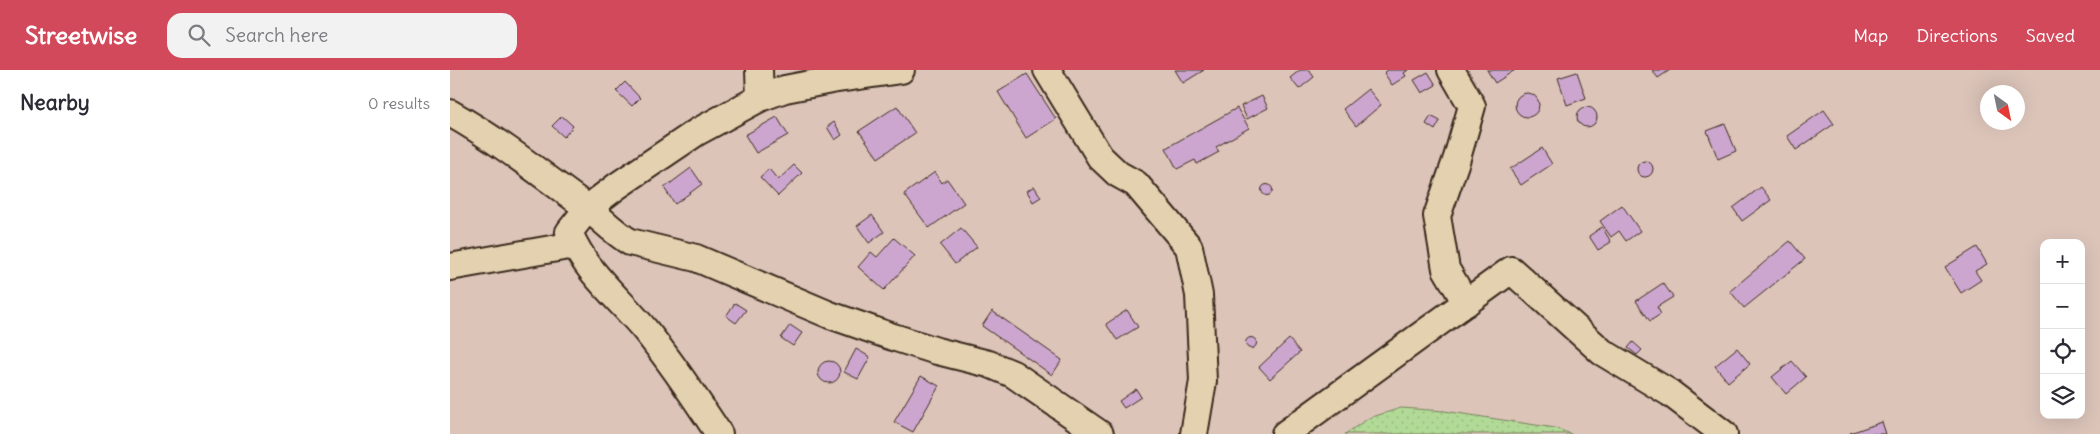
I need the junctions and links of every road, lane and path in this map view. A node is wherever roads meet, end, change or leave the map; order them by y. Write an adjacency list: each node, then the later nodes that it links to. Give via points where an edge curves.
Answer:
1 (759, 70): 5 (street)
2 (901, 70): 5 (street, via 785,89)
3 (1047, 70): 13 (street, via 1100,156 1118,174 1136,184 1189,247 1199,295 1203,382)
4 (1451, 70): 10 (street, via 1472,106 1437,216 1446,269)
5 (760, 98): 7 (street, via 697,132)
6 (450, 113): 7 (street)
7 (588, 208): 8 (street, via 569,232); 12 (street, via 630,242 696,258 830,315 1013,374)
8 (574, 245): 9 (street); 11 (street, via 597,278 646,331)
9 (450, 267)
10 (1466, 303): 14 (street); 15 (street, via 1511,270 1602,352 1670,393)
11 (719, 434)
12 (1100, 434)
13 (1194, 434)
14 (1285, 434)
15 (1724, 434)

